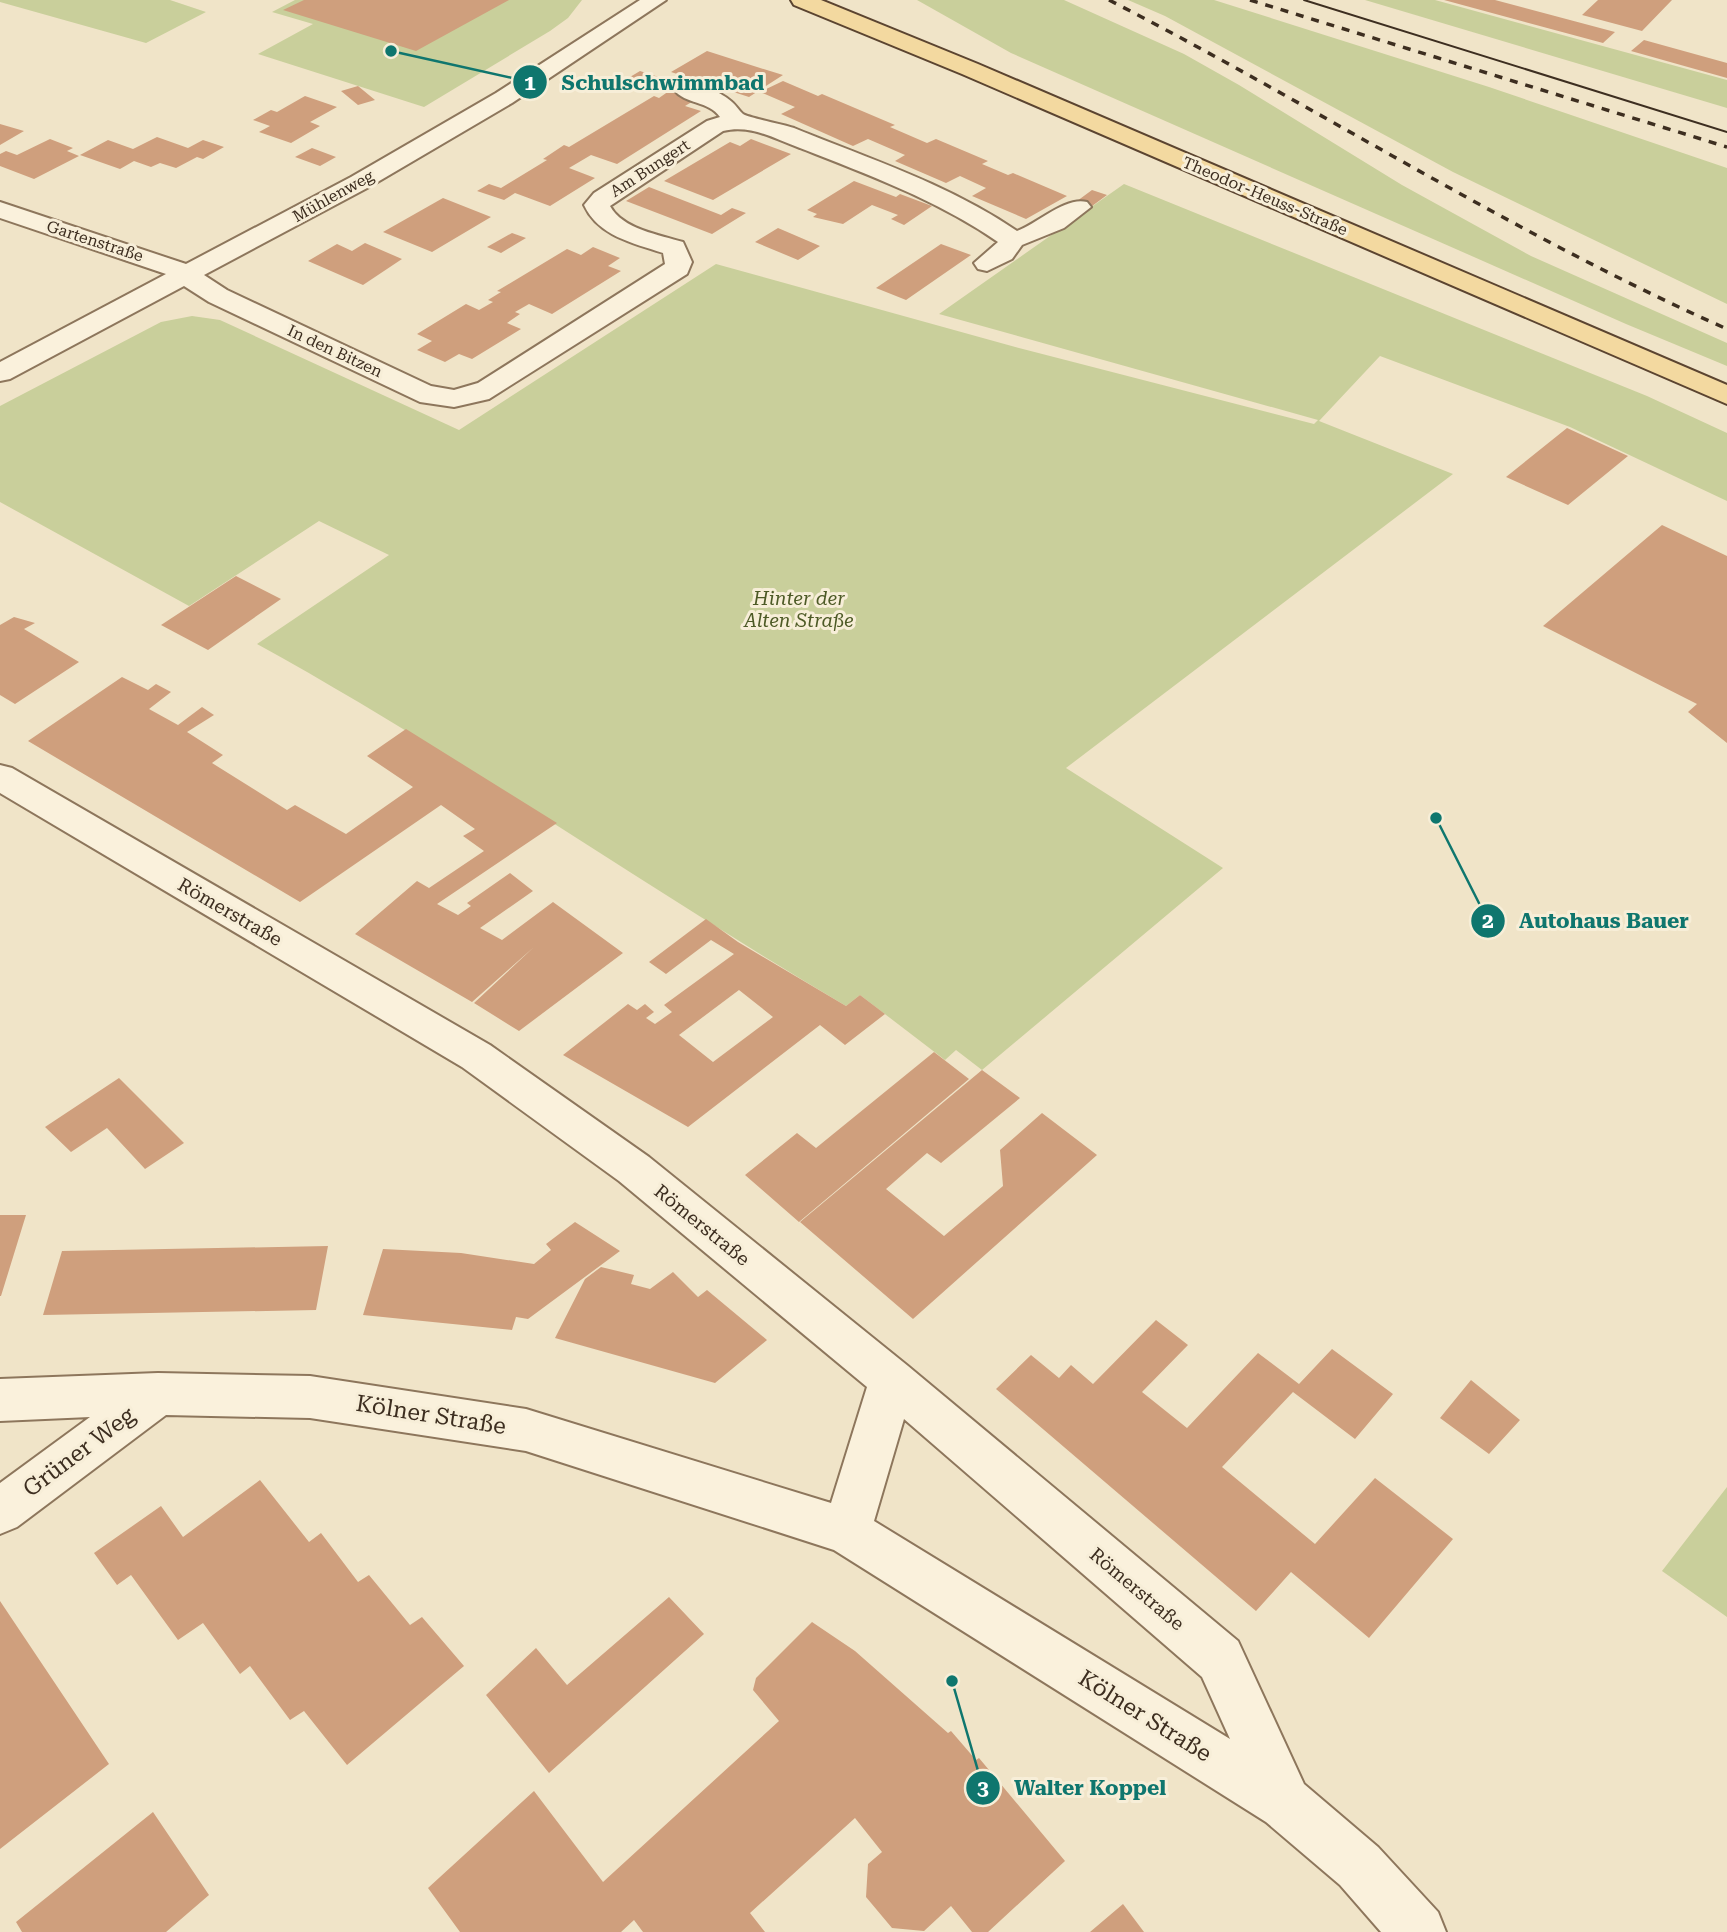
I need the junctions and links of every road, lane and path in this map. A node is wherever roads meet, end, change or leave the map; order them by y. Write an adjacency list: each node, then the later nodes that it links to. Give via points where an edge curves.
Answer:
1 (655, 0): 9 (street, Mühlenweg, via 492,105)
2 (802, 0): 12 (main road, Theodor-Heuss-Straße)
3 (686, 90): 4 (street, via 720,103)
4 (734, 121): 7 (street, via 758,124 846,156 982,216); 11 (street, Am Bungert, via 715,126 597,205 601,217 613,226 674,248 678,268)
5 (1078, 207): 7 (street, via 1052,226)
6 (0, 210): 9 (street, Gartenstraße)
7 (1013, 240): 8 (street)
8 (987, 263)
9 (188, 275): 10 (street, Mühlenweg); 11 (street, In den Bitzen, via 218,296 435,398 458,399)
10 (0, 373)
11 (488, 389)
12 (1727, 395)
13 (0, 777): 14 (street, Römerstraße, via 475,1056 634,1169)
14 (892, 1380): 18 (street); 19 (street, Römerstraße, via 1220,1659)
15 (158, 1394): 16 (street, Kölner Straße); 17 (street, Grüner Weg); 18 (street, Kölner Straße, via 310,1397 526,1430)
16 (0, 1400)
17 (0, 1511)
18 (847, 1531): 19 (street, Kölner Straße)
19 (1285, 1803): 20 (street, Kölner Straße, via 1359,1866)
20 (1418, 1932)

